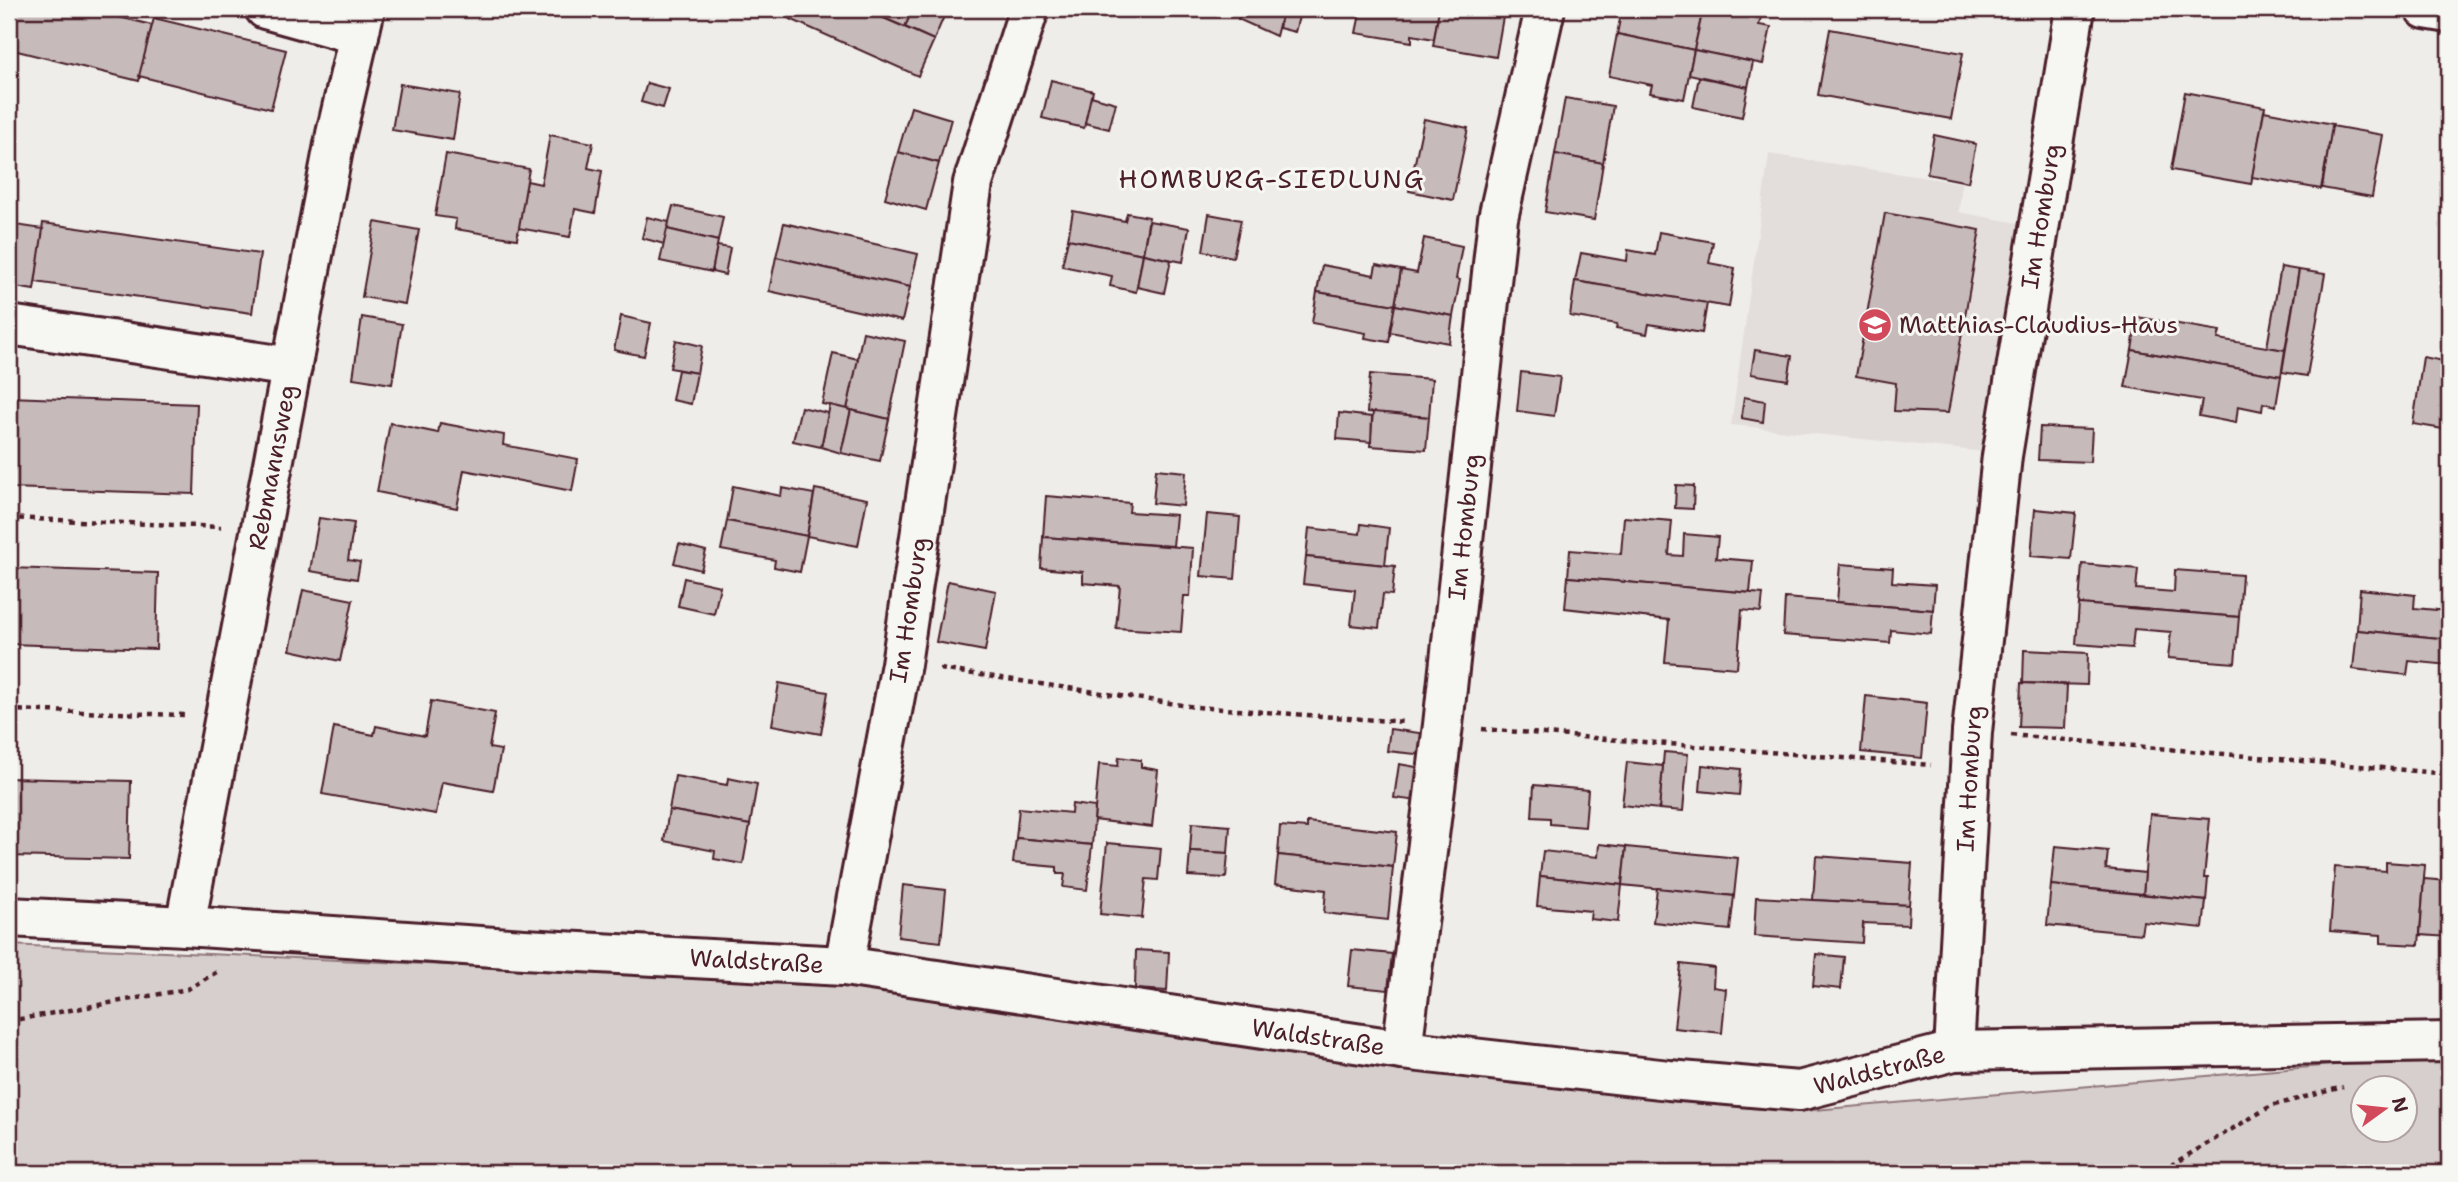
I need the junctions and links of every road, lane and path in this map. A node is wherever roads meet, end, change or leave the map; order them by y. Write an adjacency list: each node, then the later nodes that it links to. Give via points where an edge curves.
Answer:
1 (265, 9): 7 (street)
2 (1029, 9): 19 (street, Im Homburg, via 973,183 901,664)
3 (1545, 9): 22 (street, Im Homburg, via 1499,218)
4 (2075, 9): 14 (street, Im Homburg, via 2002,456)
5 (2425, 9): 6 (street)
6 (2449, 13)
7 (362, 22): 9 (street, Rebmannsweg)
8 (9, 325): 9 (street)
9 (292, 366): 11 (street, Rebmannsweg)
10 (9, 518): 11 (path)
11 (260, 532): 13 (street, Rebmannsweg)
12 (9, 710): 13 (path, via 179,714)
13 (225, 721): 17 (street, Rebmannsweg)
14 (1972, 732): 15 (path); 23 (street, Im Homburg)
15 (2449, 774)
16 (9, 917): 17 (street, Waldstraße)
17 (185, 926): 18 (street, Waldstraße)
18 (260, 931): 19 (street, Waldstraße); 20 (path, via 226,966 188,989)
19 (845, 966): 22 (street, Waldstraße)
20 (9, 1020)
21 (2449, 1042): 23 (street, Waldstraße)
22 (1402, 1050): 23 (street, Waldstraße, via 1799,1091)
23 (1954, 1051)
24 (2347, 1086): 25 (path, via 2270,1106 2166,1168)
25 (2180, 1173)

